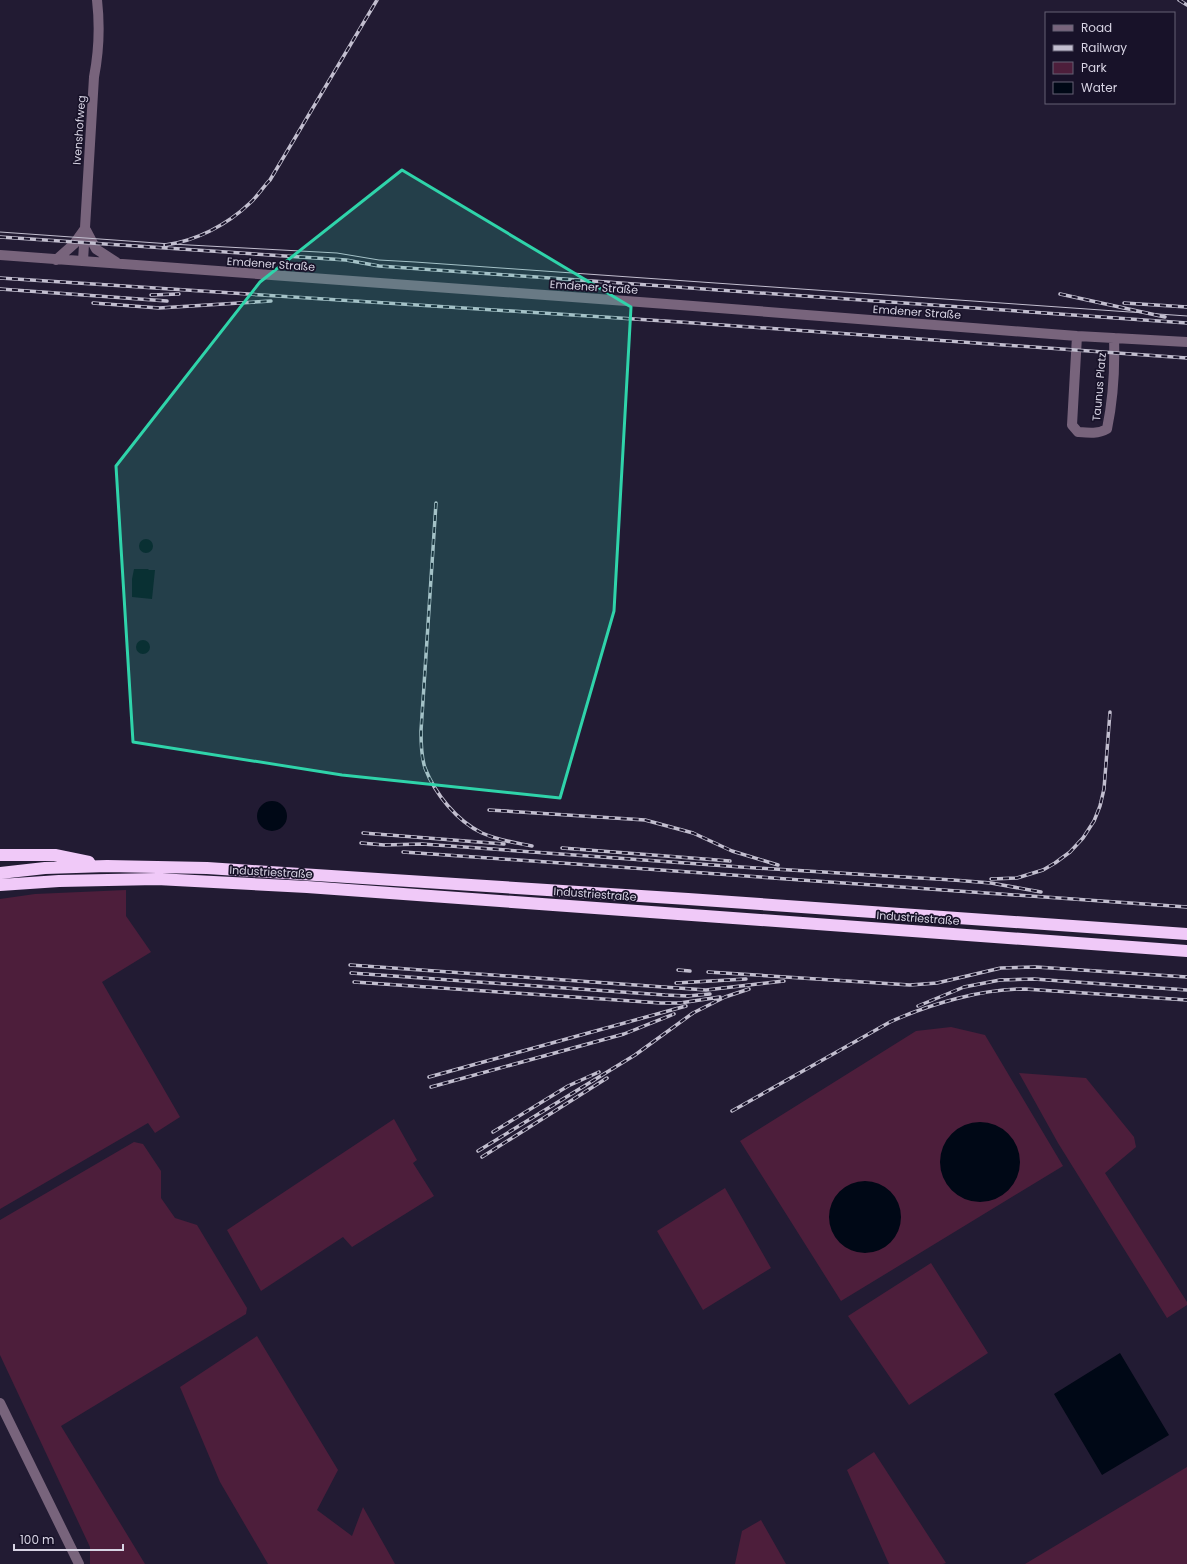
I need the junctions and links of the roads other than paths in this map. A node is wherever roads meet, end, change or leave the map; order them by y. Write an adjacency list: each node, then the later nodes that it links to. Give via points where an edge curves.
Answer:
1 (97, 0): 2 (street, Ivenshofweg, via 100,22)
2 (85, 228): 4 (street, via 74,244); 5 (street, Ivenshofweg); 6 (street, via 96,249)
3 (0, 255): 4 (street, Emdener Straße)
4 (56, 260): 5 (street, Emdener Straße)
5 (83, 261): 6 (street, Emdener Straße)
6 (119, 264): 7 (street, Emdener Straße)
7 (1077, 336): 8 (street, Emdener Straße); 8 (street, Taunus Platz, via 1072,425 1078,432 1094,433 1107,429 1110,417)
8 (1114, 338): 9 (street, Emdener Straße)
9 (1187, 342)
10 (0, 855): 11 (highway, via 56,855)
11 (107, 866): 12 (highway, Industriestraße, via 45,868); 16 (highway, Industriestraße, via 300,874)
12 (0, 873)
13 (59, 881): 14 (highway, Industriestraße); 15 (highway); 17 (highway, Industriestraße, via 157,879 307,887)
14 (0, 885)
15 (0, 891)
16 (1187, 934)
17 (1187, 951)
18 (0, 1402): 19 (street)
19 (78, 1564)

